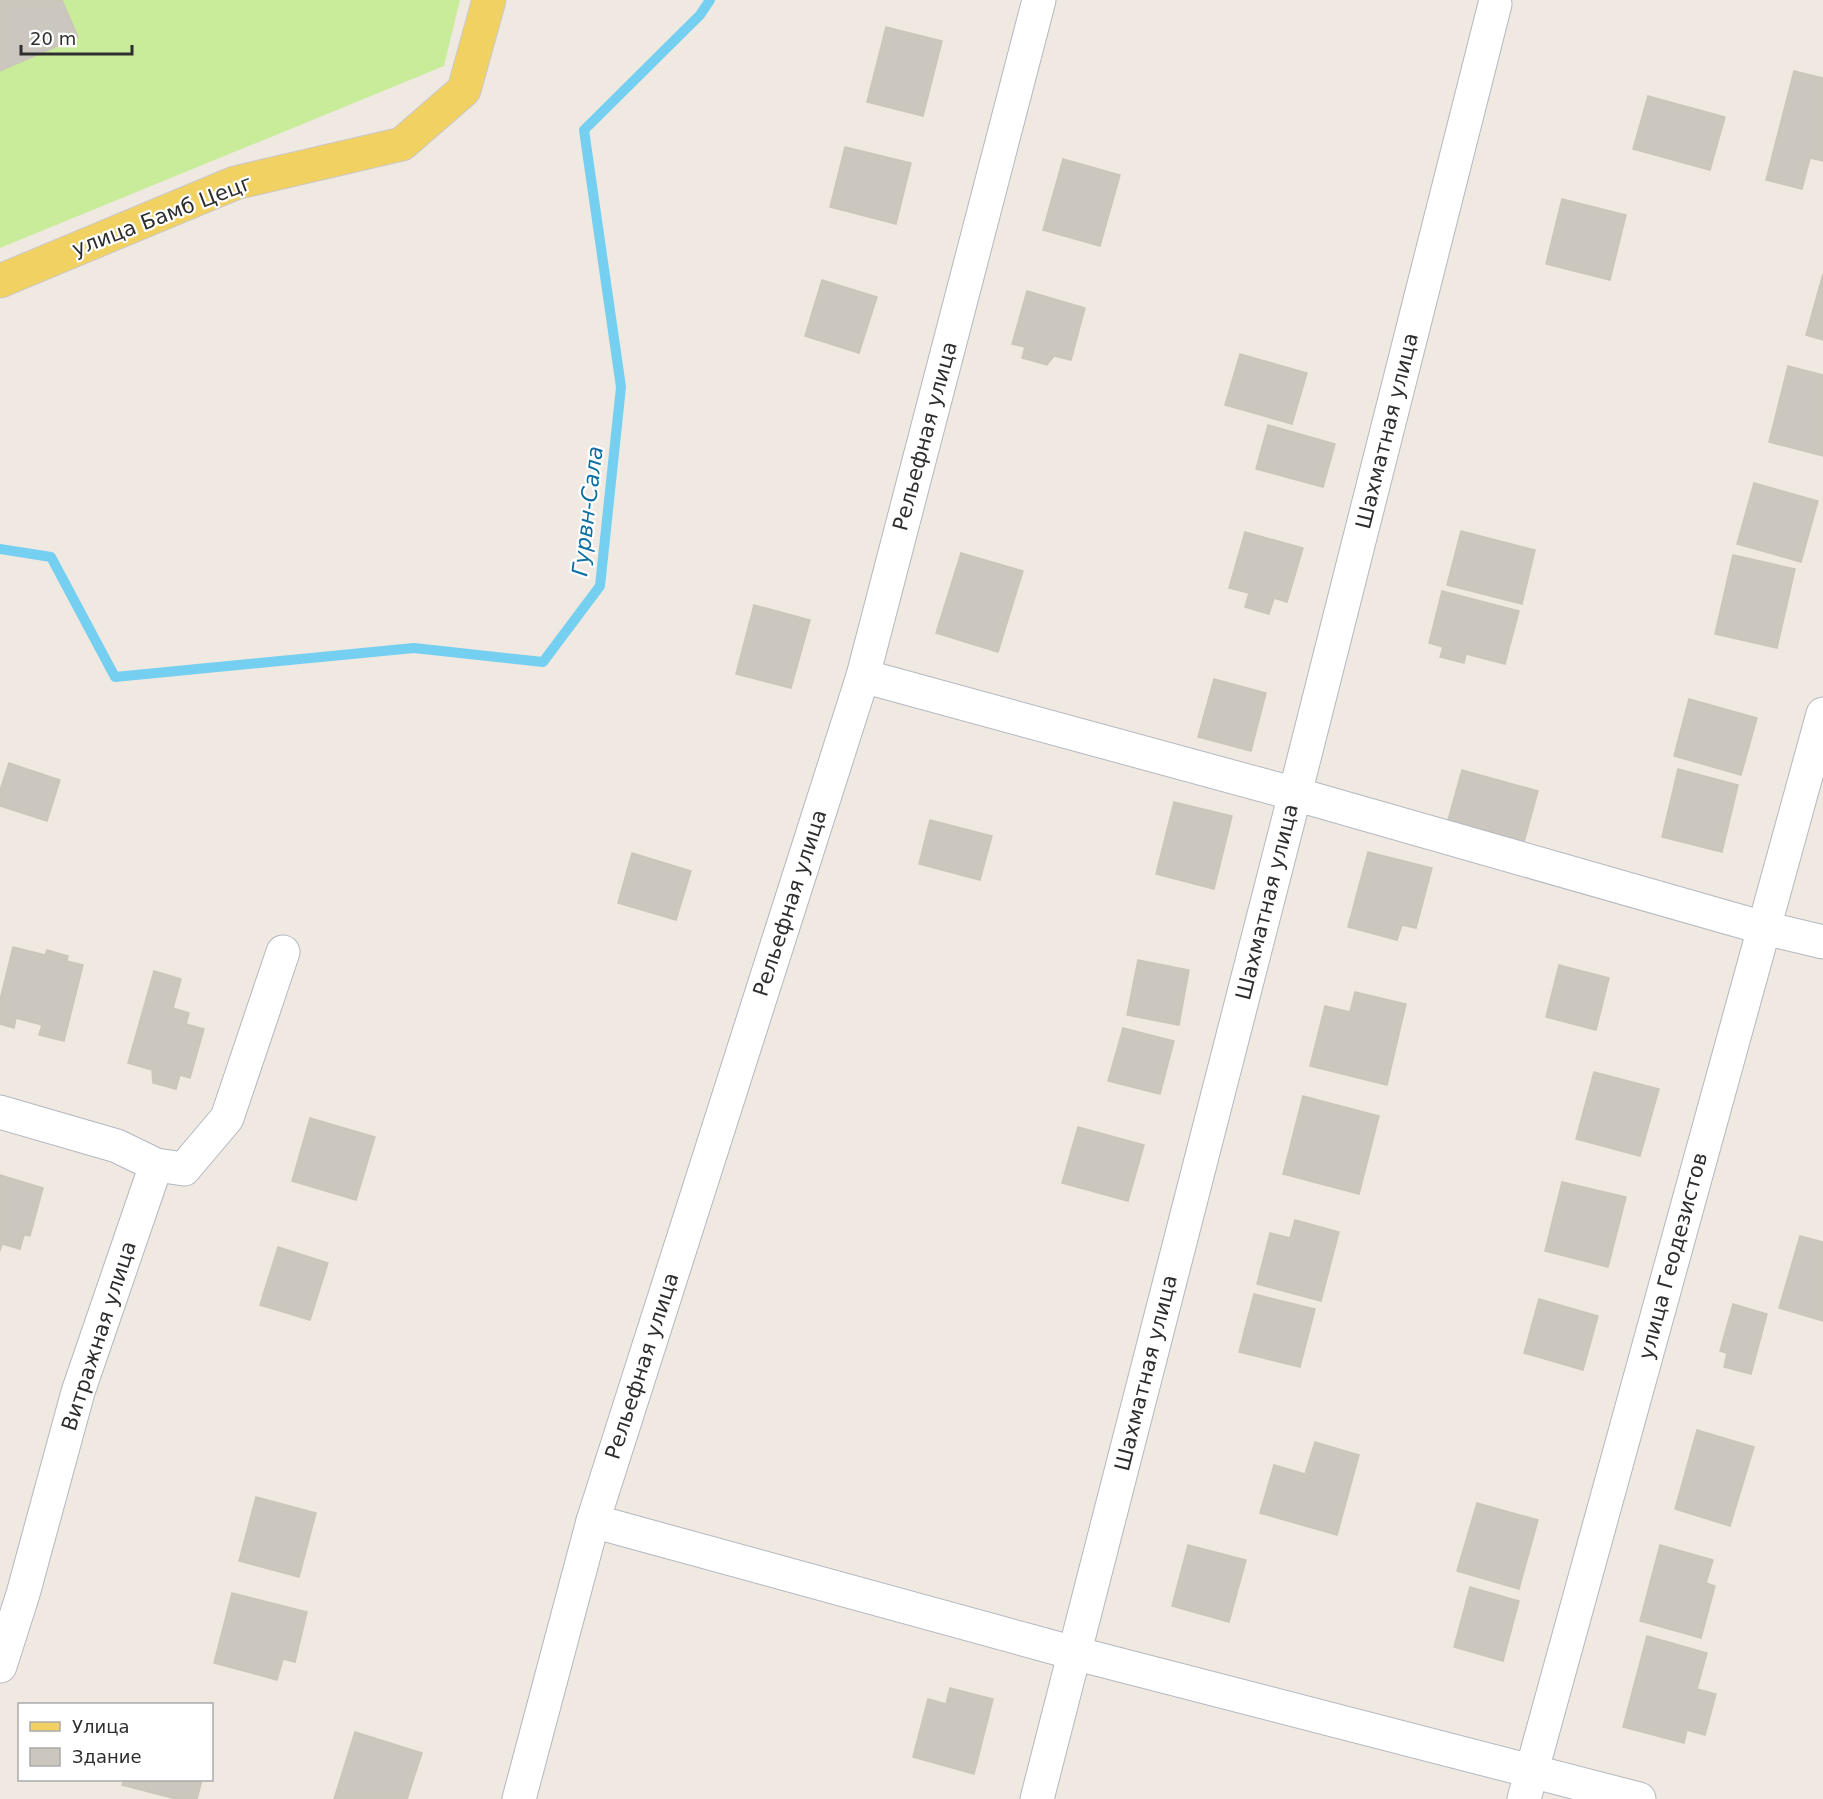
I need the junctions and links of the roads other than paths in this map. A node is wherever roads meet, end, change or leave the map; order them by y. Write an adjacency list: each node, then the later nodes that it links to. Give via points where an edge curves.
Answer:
1 (489, 0): 4 (main road, улица Бамб Цецг, via 464,90 402,144 235,183)
2 (1039, 0): 5 (street, Рельефная улица)
3 (1495, 4): 7 (street, Шахматная улица)
4 (0, 281)
5 (862, 676): 7 (street); 13 (street, Рельефная улица)
6 (1823, 714): 8 (street, улица Геодезистов)
7 (1295, 794): 8 (street); 15 (street, Шахматная улица)
8 (1764, 928): 9 (street); 17 (street, улица Геодезистов)
9 (1823, 942)
10 (283, 952): 12 (street, via 227,1118 184,1169)
11 (0, 1112): 12 (street, via 117,1146)
12 (156, 1165): 14 (street, Витражная улица)
13 (592, 1521): 15 (street); 18 (street, Рельефная улица)
14 (11, 1590): 16 (street, Витражная улица)
15 (1074, 1653): 17 (street); 19 (street, Шахматная улица)
16 (0, 1666)
17 (1528, 1785): 20 (street)
18 (519, 1799)
19 (1037, 1799)
20 (1640, 1799)

